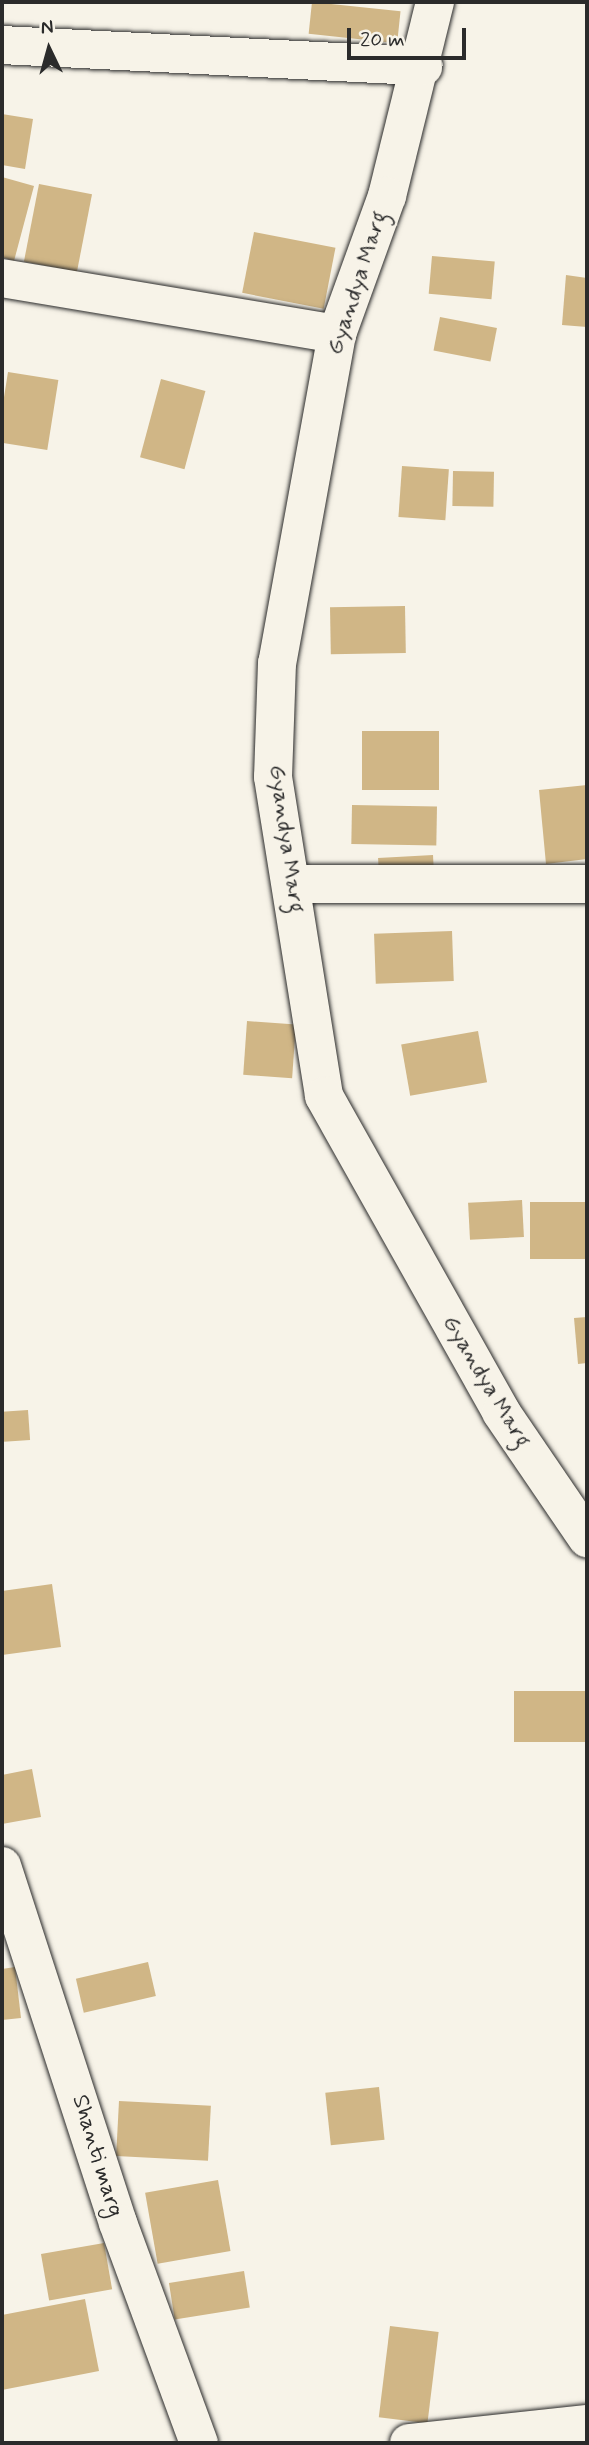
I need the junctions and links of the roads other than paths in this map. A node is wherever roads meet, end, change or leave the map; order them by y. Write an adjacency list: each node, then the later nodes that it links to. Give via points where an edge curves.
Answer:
1 (435, 2): 3 (street, Gyandya Marg)
2 (2, 45): 3 (street)
3 (423, 65): 5 (street, Gyandya Marg, via 387,196)
4 (2, 278): 5 (street)
5 (337, 334): 6 (street, Gyandya Marg, via 276,663 273,778)
6 (291, 884): 7 (street); 8 (street, Gyandya Marg, via 324,1096 494,1400)
7 (587, 884)
8 (587, 1538)
9 (2, 1866): 12 (street, Shanti marg, via 118,2223)
10 (587, 2424): 11 (street)
11 (528, 2437): 13 (street)
12 (200, 2443)
13 (409, 2443)

